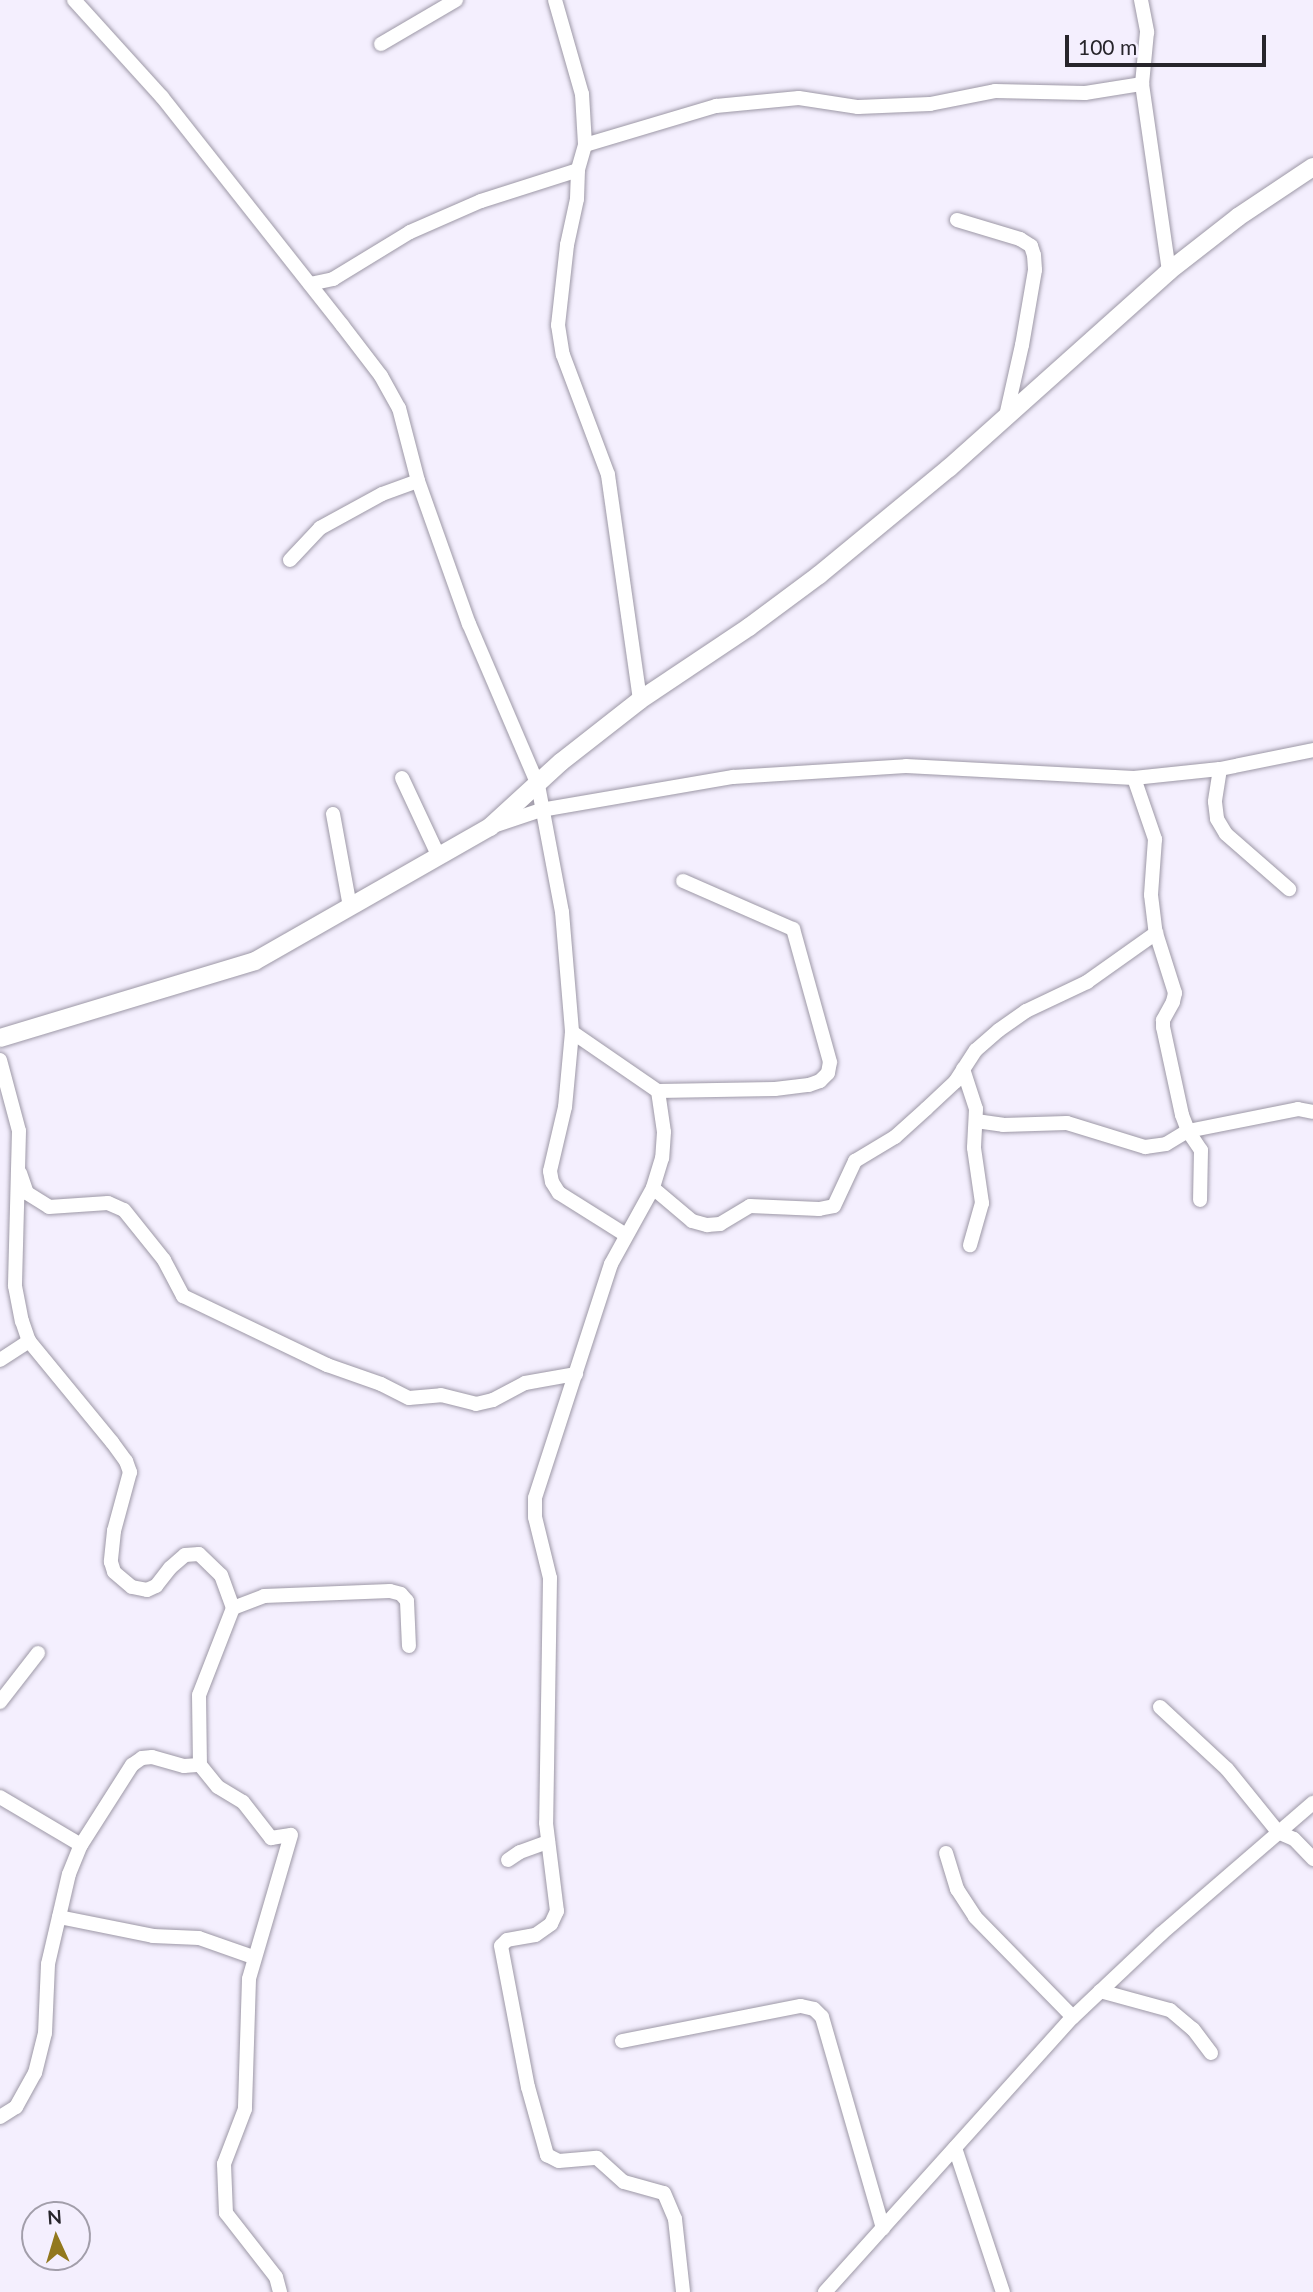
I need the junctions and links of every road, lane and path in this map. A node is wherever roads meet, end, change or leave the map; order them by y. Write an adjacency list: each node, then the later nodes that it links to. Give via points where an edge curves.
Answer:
1 (74, 0): 12 (street, via 162,97)
2 (456, 0): 5 (street)
3 (555, 0): 7 (street, via 582,94)
4 (1141, 0): 6 (street, via 1147,33)
5 (381, 44)
6 (1142, 84): 7 (street, via 1085,93 995,92 930,104 858,107 799,98 716,106); 11 (street)
7 (585, 145): 9 (street)
8 (1313, 167): 11 (main road)
9 (578, 170): 12 (street, via 481,201 410,232 333,279); 16 (street, via 558,325 564,355 608,475)
10 (957, 220): 13 (street, via 1020,239 1031,246 1034,255 1022,345)
11 (1169, 271): 13 (main road)
12 (310, 284): 14 (street, via 381,376 399,408)
13 (1006, 416): 16 (main road, via 819,575)
14 (418, 481): 15 (street, via 382,494 320,528); 21 (street, via 469,624)
15 (290, 560)
16 (640, 700): 21 (main road)
17 (1313, 750): 18 (street)
18 (1220, 769): 20 (street); 27 (street, via 1217,819 1226,834)
19 (402, 778): 25 (street)
20 (1134, 778): 22 (street, via 906,766 733,777); 29 (street, via 1155,839 1151,895)
21 (538, 785): 22 (street); 24 (main road)
22 (541, 810): 24 (street); 30 (street, via 562,912)
23 (333, 814): 28 (street)
24 (490, 827): 25 (main road)
25 (439, 857): 28 (main road)
26 (683, 881): 34 (street, via 793,929 830,1062 828,1073 808,1085 743,1092)
27 (1289, 889)
28 (350, 907): 31 (main road, via 255,961)
29 (1156, 933): 33 (street, via 1087,982 1026,1011 999,1030); 37 (street, via 1175,993 1163,1027)
30 (572, 1032): 34 (street); 41 (street, via 552,1182 559,1193)
31 (0, 1038)
32 (0, 1060): 38 (street, via 19,1131)
33 (963, 1069): 36 (street); 39 (street, via 947,1090 895,1137 855,1161 834,1206 750,1206 720,1224 707,1225 692,1221)
34 (658, 1091): 39 (street, via 664,1132)
35 (1313, 1112): 37 (street, via 1298,1109)
36 (976, 1121): 37 (street, via 1067,1123 1145,1147 1166,1144); 42 (street, via 974,1148 982,1203)
37 (1188, 1131): 40 (street, via 1201,1150)
38 (17, 1165): 43 (street, via 15,1286); 45 (street, via 27,1193 49,1207 107,1203 124,1210 164,1259 183,1296 327,1366 409,1398 441,1395 476,1404 525,1383)
39 (653, 1188): 41 (street)
40 (1200, 1200)
41 (626, 1235): 45 (street, via 611,1264)
42 (970, 1245)
43 (29, 1341): 44 (street); 46 (street, via 126,1461 130,1472 114,1531 114,1572 132,1587 147,1590 185,1555 199,1554 221,1575)
44 (0, 1360)
45 (576, 1374): 55 (street, via 535,1498 535,1517 550,1578)
46 (233, 1608): 47 (street, via 264,1596 390,1591 407,1601); 51 (street, via 199,1695)
47 (409, 1646)
48 (38, 1653): 49 (street)
49 (0, 1702)
50 (1160, 1707): 54 (street, via 1227,1769)
51 (200, 1765): 56 (street, via 142,1758 132,1765); 61 (street, via 218,1787 243,1802 271,1838 291,1835 268,1923)
52 (0, 1797): 56 (street)
53 (1313, 1803): 54 (street)
54 (1278, 1832): 58 (street, via 1294,1839); 62 (street)
55 (548, 1842): 59 (street); 70 (street, via 557,1912 551,1924 535,1935 507,1940 500,1946 544,2148 552,2160 597,2158 624,2182 664,2193 675,2219)
56 (81, 1845): 60 (street)
57 (946, 1853): 63 (street, via 957,1889 975,1917)
58 (1313, 1859)
59 (508, 1860)
60 (60, 1917): 61 (street, via 153,1936 199,1938); 66 (street, via 48,1964 45,2033 35,2073 16,2107)
61 (253, 1957): 69 (street, via 245,2109 227,2151 224,2194 226,2213 276,2277)
62 (1100, 1991): 63 (street); 65 (street, via 1170,2010)
63 (1073, 2017): 67 (street)
64 (622, 2041): 68 (street, via 801,2006 814,2009 822,2017)
65 (1211, 2053)
66 (0, 2117)
67 (955, 2148): 68 (street); 72 (street)
68 (883, 2228): 71 (street)
69 (280, 2292)
70 (683, 2292)
71 (825, 2292)
72 (1003, 2292)

